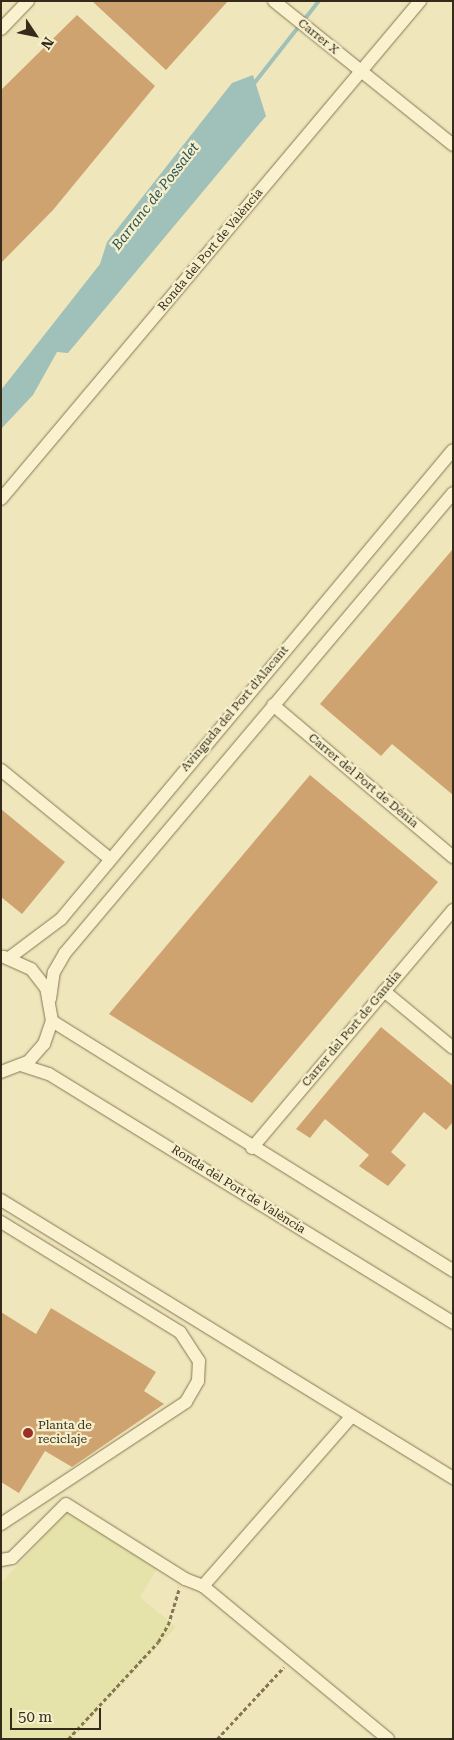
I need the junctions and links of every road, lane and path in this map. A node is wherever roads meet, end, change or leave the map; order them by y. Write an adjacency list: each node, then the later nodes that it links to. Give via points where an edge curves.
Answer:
1 (28, 1): 4 (street)
2 (274, 1): 5 (street, Carrer X)
3 (420, 1): 5 (street, Ronda del Port de València)
4 (1, 29)
5 (362, 72): 6 (street, Carrer X); 9 (street, Ronda del Port de València)
6 (453, 145)
7 (453, 450): 13 (street, Avinguda del Port d'Alacant)
8 (453, 493): 10 (street)
9 (1, 499)
10 (273, 706): 12 (street, Carrer del Port de Dénia); 17 (street, via 66,952 54,972)
11 (1, 770): 13 (street)
12 (453, 857)
13 (110, 859): 15 (street, Avinguda del Port d'Alacant, via 61,919)
14 (453, 910): 16 (street, Carrer del Port de Gandia)
15 (5, 957): 17 (street, via 31,969)
16 (384, 991): 19 (street); 22 (street, Carrer del Port de Gandia)
17 (50, 999): 18 (street)
18 (52, 1021): 20 (street, via 44,1044); 22 (street)
19 (453, 1048)
20 (21, 1065): 21 (street); 26 (street, Ronda del Port de València, via 50,1074)
21 (1, 1072)
22 (252, 1148): 25 (street)
23 (1, 1200): 27 (street)
24 (1, 1222): 29 (street, via 180,1332 199,1361 198,1381 186,1402)
25 (453, 1271)
26 (453, 1323)
27 (351, 1417): 28 (street); 32 (street)
28 (453, 1478)
29 (1, 1524)
30 (1, 1560): 31 (street, via 12,1558 66,1504)
31 (185, 1579): 32 (street); 34 (path, via 173,1597 168,1625 158,1642)
32 (203, 1586): 33 (street)
33 (290, 1660): 35 (path); 36 (street)
34 (68, 1739)
35 (216, 1739)
36 (388, 1739)

